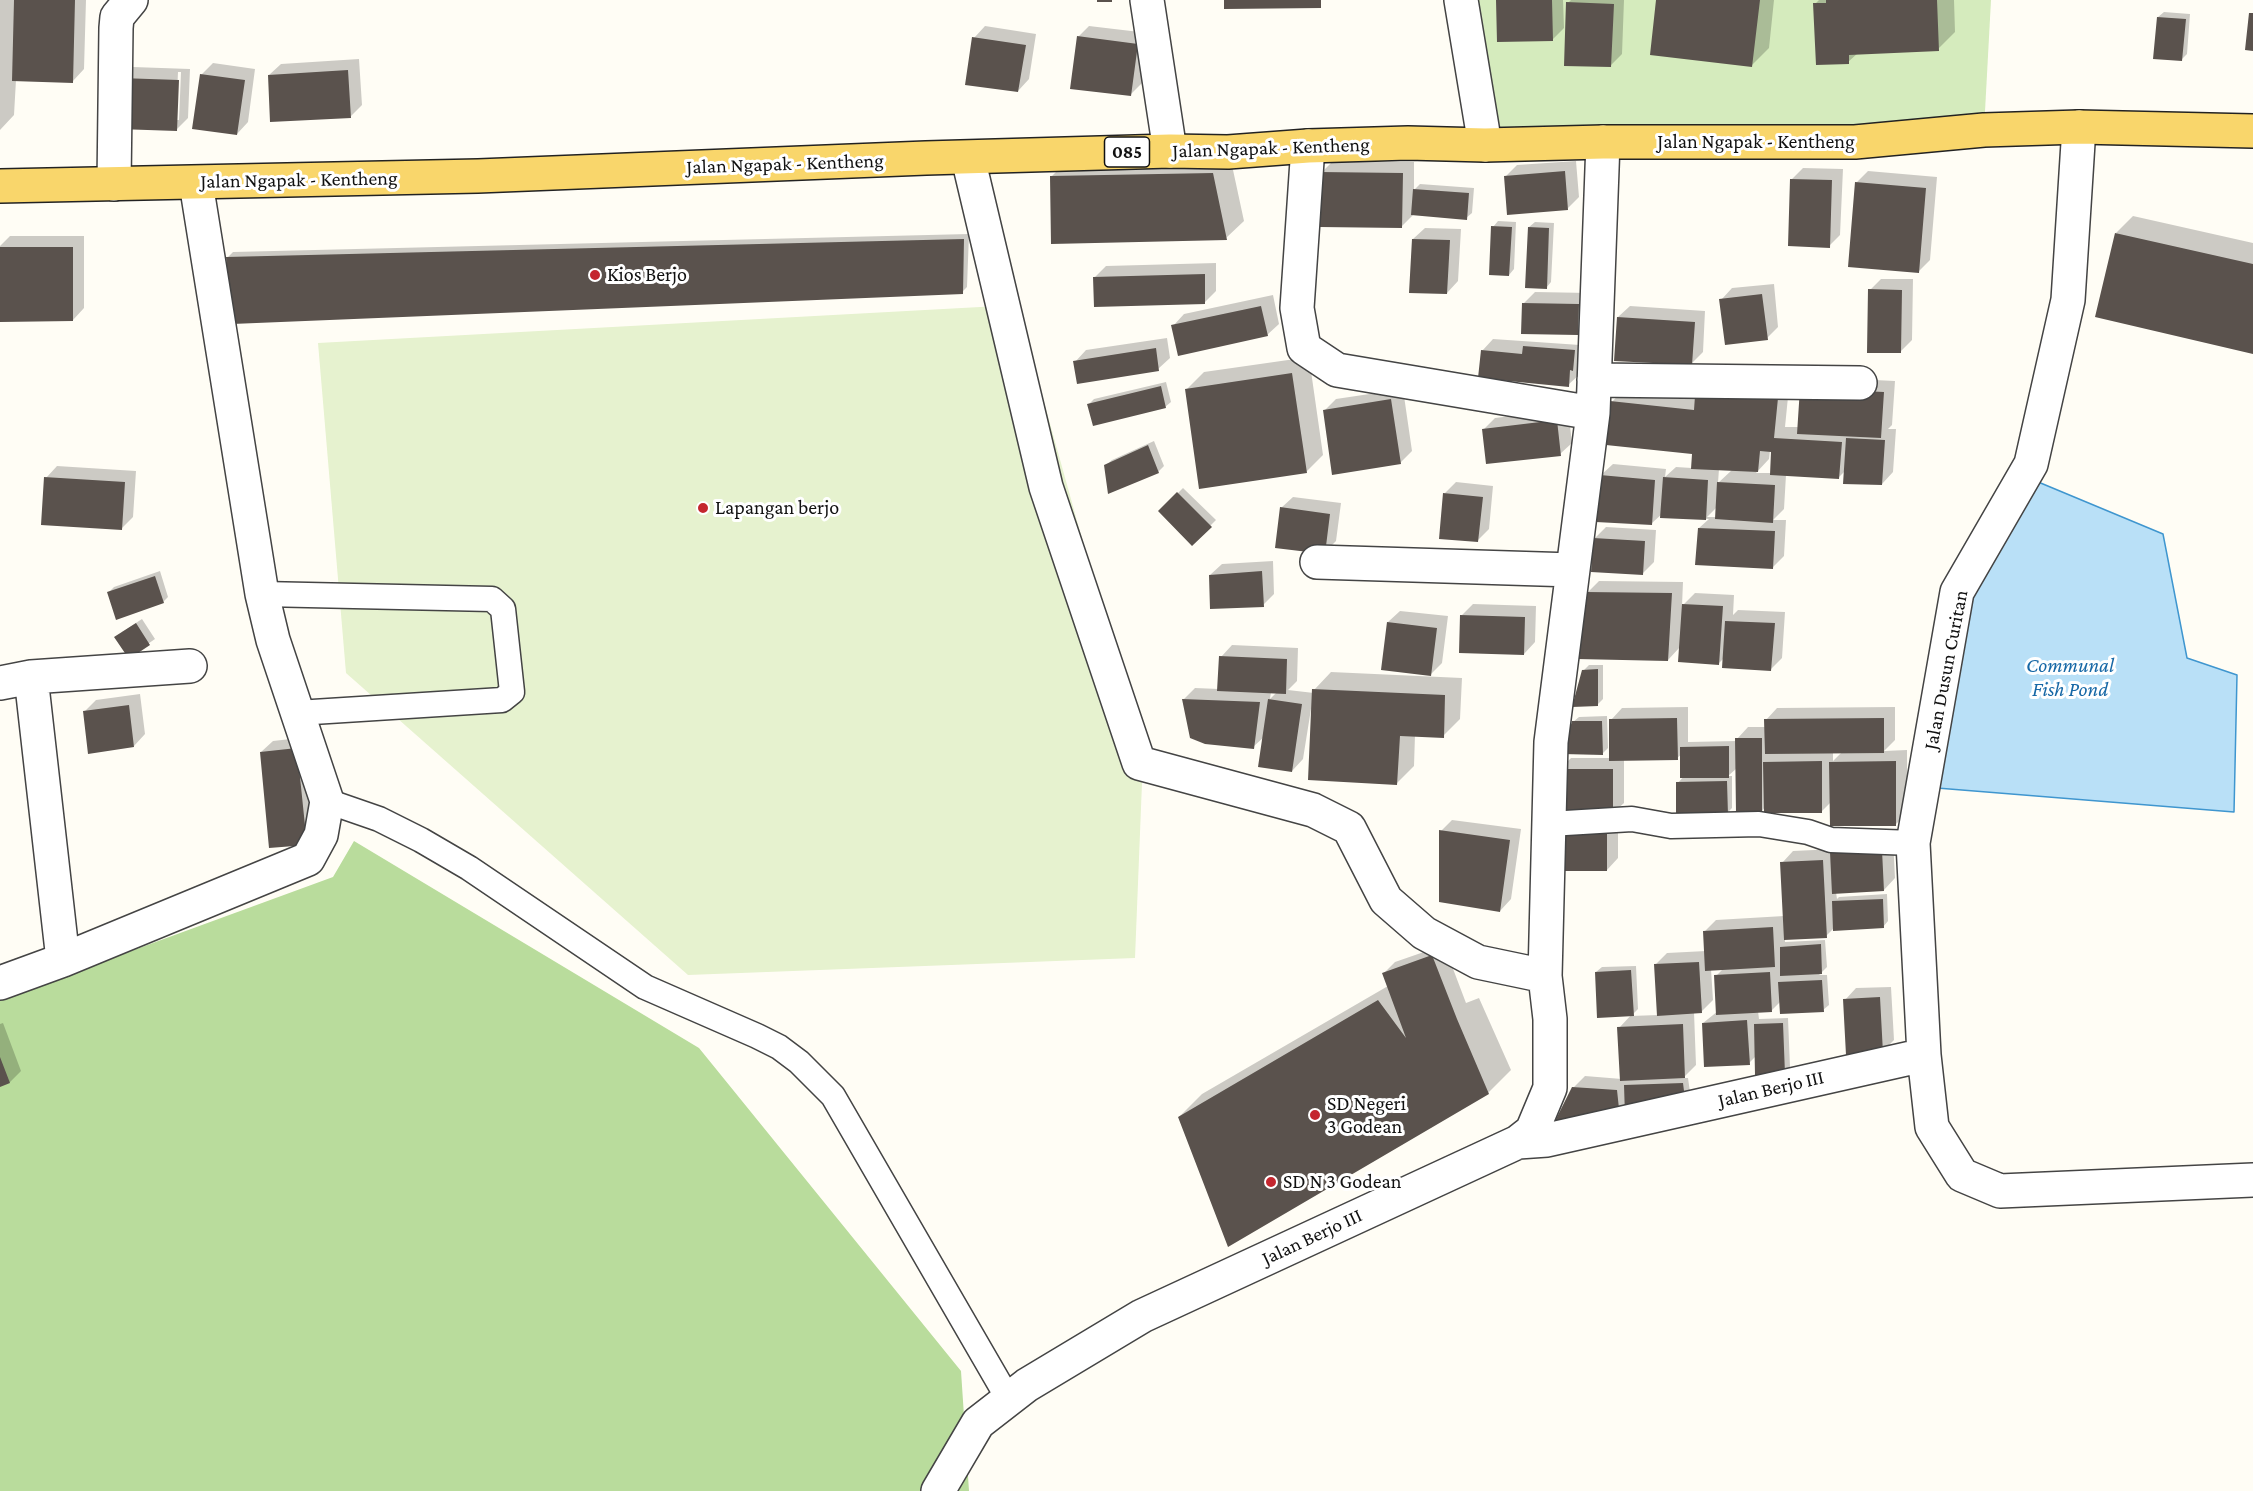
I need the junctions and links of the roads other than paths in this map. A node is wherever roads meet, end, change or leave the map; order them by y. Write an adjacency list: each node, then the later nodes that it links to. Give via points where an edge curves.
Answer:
1 (131, 0): 12 (street, via 117,17)
2 (1147, 0): 9 (street)
3 (1461, 0): 7 (street)
4 (2079, 127): 5 (main road, Jalan Ngapak - Kentheng / 085); 6 (main road, Jalan Ngapak - Kentheng / 085, via 1984,130 1855,142); 25 (street, Jalan Dusun Curitan, via 2068,300 2031,465 1957,592)
5 (2253, 131)
6 (1603, 142): 7 (main road, Jalan Ngapak - Kentheng / 085); 14 (street)
7 (1485, 145): 8 (main road, Jalan Ngapak - Kentheng / 085)
8 (1308, 146): 9 (main road, Jalan Ngapak - Kentheng / 085, via 1228,152); 16 (street, via 1297,308 1304,348 1337,370)
9 (1170, 151): 10 (main road, Jalan Ngapak - Kentheng / 085)
10 (968, 158): 11 (main road, Jalan Ngapak - Kentheng / 085); 27 (street, via 1046,487 1139,763 1314,810 1349,828 1386,900 1424,933 1479,962)
11 (196, 183): 12 (main road, Jalan Ngapak - Kentheng / 085); 19 (street)
12 (114, 184): 13 (main road, Jalan Ngapak - Kentheng / 085)
13 (0, 186)
14 (1594, 380): 15 (street); 16 (street)
15 (1860, 383)
16 (1593, 413): 18 (street)
17 (1317, 562): 18 (street)
18 (1573, 570): 24 (street, via 1551,742)
19 (262, 594): 22 (street); 22 (lane, via 492,599 503,609 512,692 502,700)
20 (190, 666): 21 (street)
21 (16, 680): 26 (street)
22 (297, 713): 23 (street)
23 (327, 801): 26 (street, via 321,835 308,859); 32 (lane, via 379,819 421,840 645,987 757,1036 799,1062 833,1096)
24 (1549, 824): 25 (lane, via 1632,819 1671,826 1759,824 1809,832 1831,840); 27 (street)
25 (1913, 843): 29 (street, Jalan Dusun Curitan)
26 (63, 960): 28 (street)
27 (1545, 976): 30 (street, via 1550,1019 1550,1088 1532,1131)
28 (0, 983)
29 (1924, 1055): 30 (street, Jalan Berjo III, via 1547,1140); 31 (street, Jalan Dusun Curitan, via 1932,1127 1962,1174 2000,1191)
30 (1518, 1142): 32 (street, Jalan Berjo III, via 1143,1316 1027,1385)
31 (2253, 1180)
32 (1009, 1400): 33 (street, Jalan Berjo III, via 978,1423)
33 (938, 1491)

